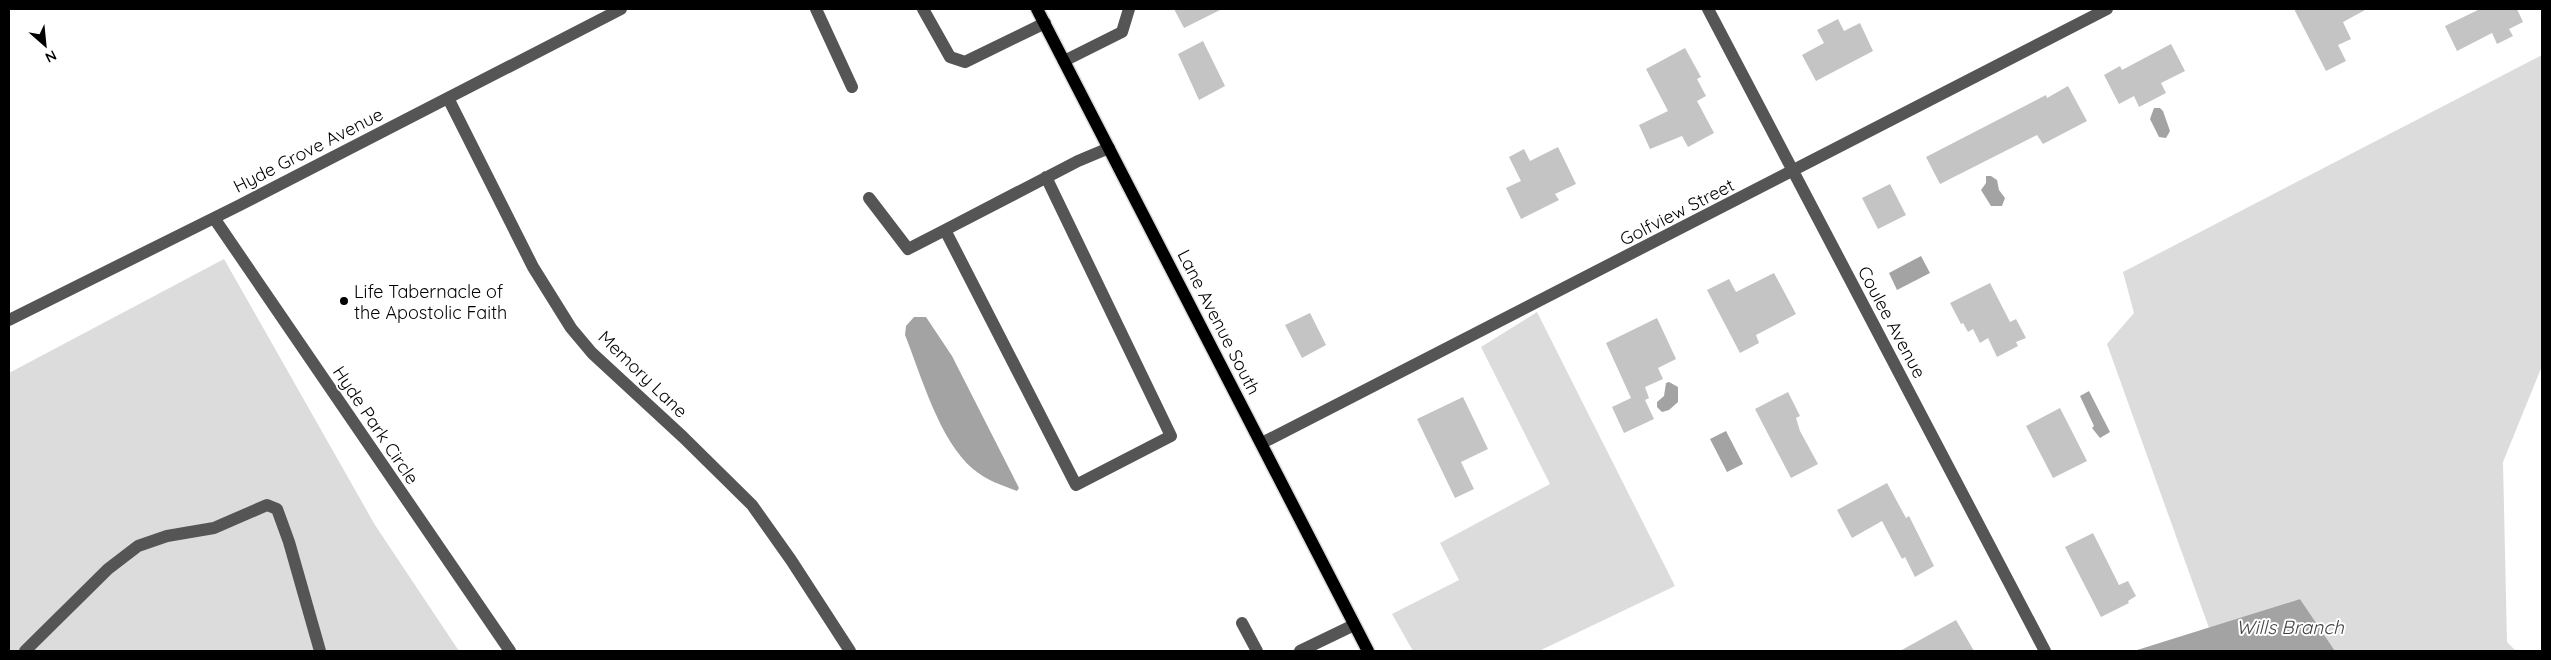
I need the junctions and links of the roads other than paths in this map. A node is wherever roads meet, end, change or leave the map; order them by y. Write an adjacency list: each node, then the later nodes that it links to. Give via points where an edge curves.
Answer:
1 (621, 9): 11 (street, Hyde Grove Avenue)
2 (816, 9): 10 (street)
3 (923, 9): 8 (street, via 950,57 965,62)
4 (1037, 9): 8 (main road, Lane Avenue South)
5 (1129, 9): 9 (street, via 1122,32)
6 (1708, 9): 13 (street, Coulee Avenue)
7 (2107, 9): 13 (street, Golfview Street)
8 (1045, 23): 9 (main road, Lane Avenue South)
9 (1064, 61): 12 (main road, Lane Avenue South)
10 (852, 87)
11 (448, 98): 16 (street, Hyde Grove Avenue); 25 (street, Memory Lane, via 534,267 571,328 592,353 752,506)
12 (1109, 148): 14 (street); 19 (main road, Lane Avenue South)
13 (1793, 172): 19 (street, Golfview Street); 29 (street, Coulee Avenue)
14 (1046, 177): 17 (street); 17 (street, via 1171,436 1076,485)
15 (869, 198): 17 (street, via 908,249)
16 (214, 218): 18 (street, Hyde Grove Avenue); 24 (street, Hyde Park Circle)
17 (945, 230)
18 (9, 320)
19 (1262, 443): 21 (main road, Lane Avenue South)
20 (1242, 622): 26 (street)
21 (1354, 625): 27 (street); 28 (main road, Lane Avenue South)
22 (25, 651): 23 (street, via 108,569 138,546 167,536 214,528 267,505 277,509 289,542)
23 (320, 651)
24 (510, 651)
25 (850, 651)
26 (1257, 651)
27 (1300, 651)
28 (1368, 651)
29 (2045, 651)

